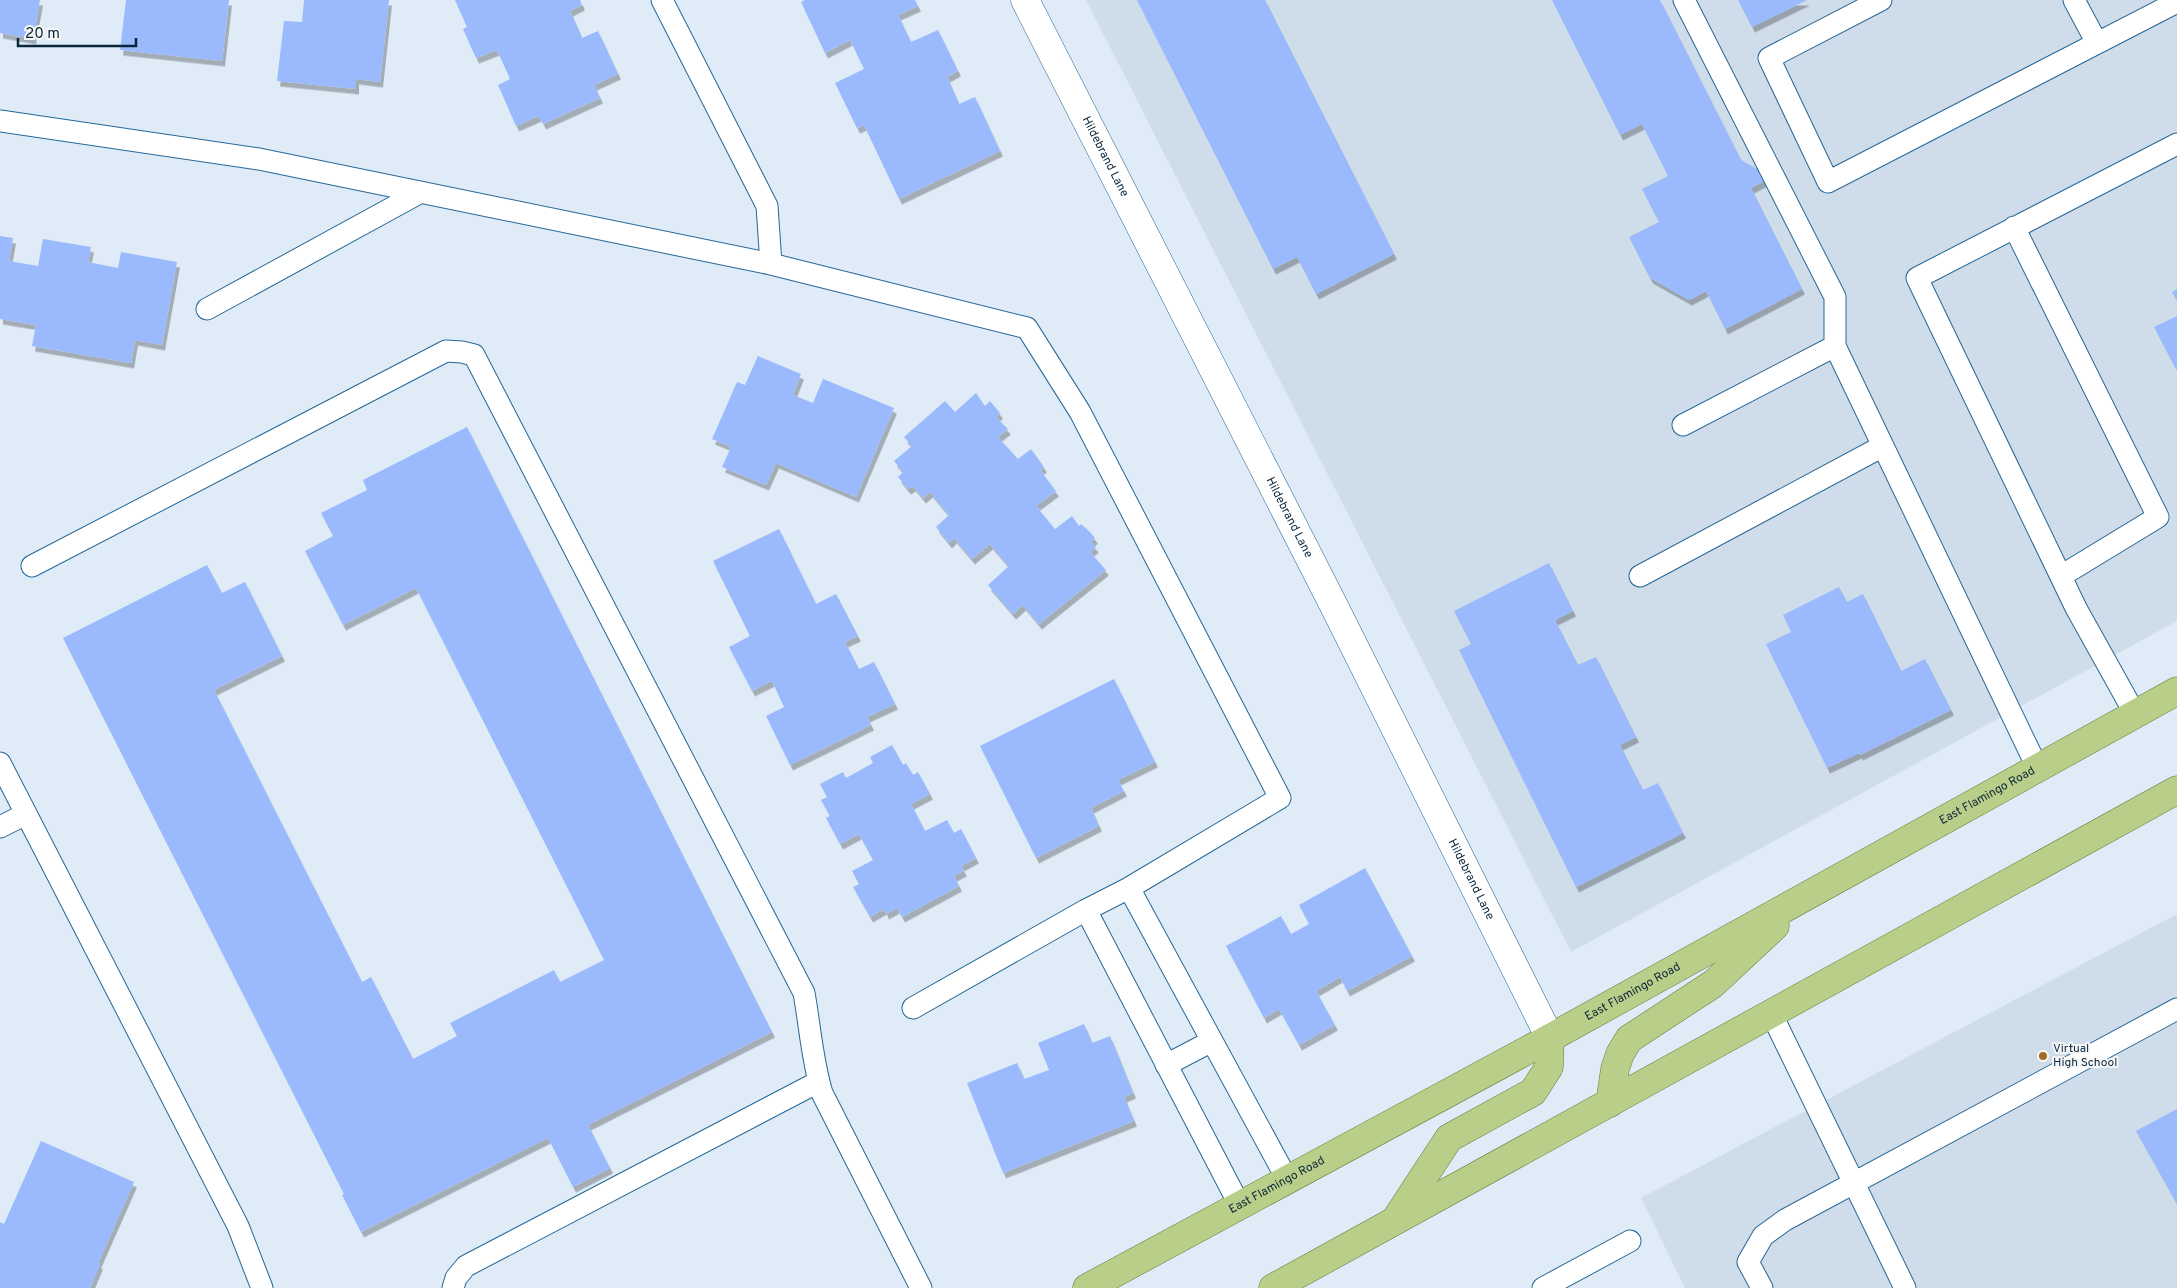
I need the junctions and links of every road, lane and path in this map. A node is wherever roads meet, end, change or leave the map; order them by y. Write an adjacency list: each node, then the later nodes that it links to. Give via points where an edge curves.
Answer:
1 (662, 0): 12 (lane, via 767,206)
2 (1025, 0): 33 (street, Hildebrand Lane)
3 (1684, 0): 14 (lane, via 1835,297)
4 (1881, 0): 7 (lane, via 1769,58 1828,182)
5 (2074, 0): 7 (lane)
6 (2177, 2): 7 (lane)
7 (2097, 43)
8 (0, 121): 10 (lane, via 259,159)
9 (2177, 144): 11 (lane)
10 (421, 192): 12 (lane); 13 (lane)
11 (2014, 227): 19 (lane, via 2158,517); 19 (lane, via 1917,278)
12 (771, 264): 27 (lane, via 1027,328 1080,412 1280,798)
13 (207, 309)
14 (1835, 346): 15 (lane); 16 (lane)
15 (1683, 425)
16 (1883, 446): 18 (lane); 23 (lane)
17 (32, 566): 36 (lane, via 446,352 474,356 804,993)
18 (1640, 576)
19 (2061, 576): 21 (lane)
20 (2177, 691): 21 (main road, East Flamingo Road)
21 (2134, 714): 23 (main road, East Flamingo Road)
22 (0, 763): 25 (lane)
23 (2037, 767): 28 (main road, East Flamingo Road)
24 (2177, 790): 32 (main road)
25 (26, 814): 26 (lane); 43 (lane, via 238,1226)
26 (0, 827)
27 (1130, 888): 29 (lane); 34 (lane)
28 (1805, 898): 33 (main road, East Flamingo Road); 37 (main road, via 1713,984 1628,1039 1615,1069)
29 (1086, 910): 30 (lane); 35 (lane)
30 (912, 1008)
31 (2177, 1008): 39 (lane)
32 (1771, 1013): 37 (main road); 39 (lane)
33 (1550, 1038): 38 (main road, East Flamingo Road); 41 (main road, via 1549,1067 1533,1092 1449,1138)
34 (1212, 1041): 35 (lane); 38 (lane)
35 (1166, 1065): 40 (lane)
36 (818, 1082): 44 (lane, via 466,1266 456,1278); 45 (lane)
37 (1610, 1103): 41 (main road)
38 (1287, 1179): 40 (main road, East Flamingo Road)
39 (1852, 1182): 49 (lane, via 1784,1220 1763,1236 1748,1262); 50 (lane)
40 (1240, 1206): 46 (main road, East Flamingo Road)
41 (1395, 1221): 47 (main road)
42 (1630, 1241): 48 (lane)
43 (262, 1288)
44 (453, 1288)
45 (921, 1288)
46 (1087, 1288)
47 (1273, 1288)
48 (1543, 1288)
49 (1762, 1288)
50 (1905, 1288)

